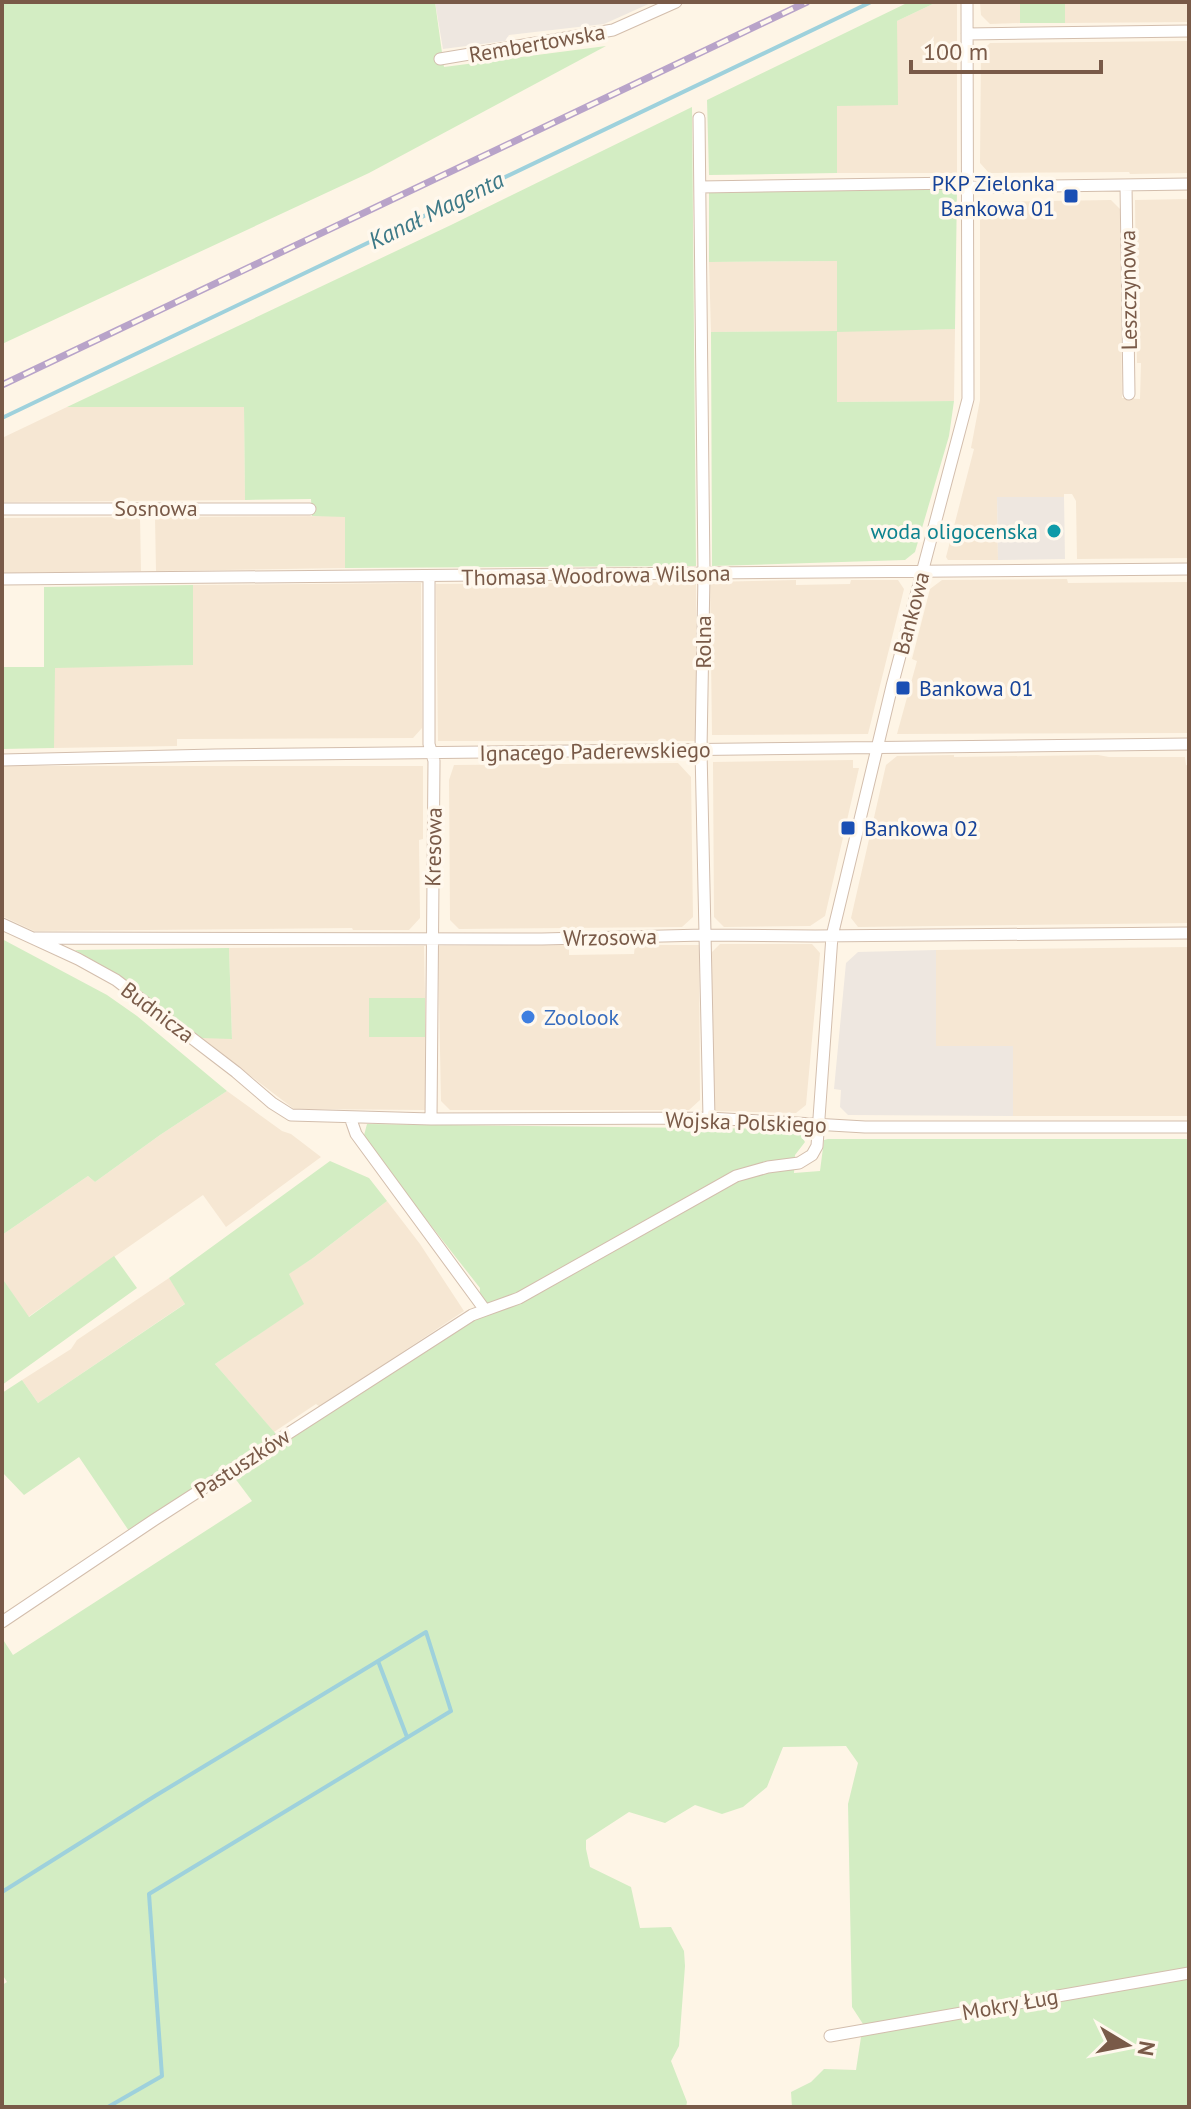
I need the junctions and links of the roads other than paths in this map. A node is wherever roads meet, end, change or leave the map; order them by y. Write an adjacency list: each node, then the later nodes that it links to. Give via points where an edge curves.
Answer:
1 (676, 2): 5 (street, Rembertowska, via 613,30)
2 (967, 2): 4 (street, Bankowa)
3 (1189, 31): 4 (street)
4 (967, 34): 10 (street, Bankowa)
5 (440, 59)
6 (699, 118): 9 (street, Rolna)
7 (1189, 184): 8 (street)
8 (1126, 185): 10 (street); 11 (street, Leszczynowa)
9 (700, 187): 10 (street); 16 (street, Rolna)
10 (969, 187): 15 (street, Bankowa, via 968,399)
11 (1129, 394)
12 (2, 509): 13 (street, Sosnowa)
13 (310, 509)
14 (1189, 569): 15 (street, Thomasa Woodrowa Wilsona)
15 (922, 571): 16 (street, Thomasa Woodrowa Wilsona); 20 (street, Bankowa)
16 (704, 574): 17 (street, Thomasa Woodrowa Wilsona); 21 (street, Rolna)
17 (429, 576): 18 (street, Thomasa Woodrowa Wilsona); 22 (street, Kresowa)
18 (2, 579)
19 (1189, 744): 20 (street, Ignacego Paderewskiego)
20 (876, 747): 21 (street, Ignacego Paderewskiego); 27 (street, Bankowa)
21 (701, 750): 22 (street, Ignacego Paderewskiego); 26 (street, Rolna)
22 (432, 753): 23 (street, Ignacego Paderewskiego); 28 (street, Kresowa)
23 (2, 760)
24 (2, 924): 29 (street, Budnicza)
25 (1189, 933): 27 (street, Wrzosowa)
26 (704, 935): 27 (street, Wrzosowa); 28 (street, Wrzosowa); 32 (street, Rolna)
27 (832, 936): 34 (street, Bankowa)
28 (432, 937): 29 (street, Wrzosowa); 33 (street, Kresowa)
29 (31, 938): 30 (street, Budnicza, via 116,980 272,1103)
30 (302, 1116): 31 (street, Wojska Polskiego)
31 (350, 1117): 33 (street, Wojska Polskiego); 36 (street, via 356,1134)
32 (709, 1118): 33 (street, Wojska Polskiego); 34 (street, Wojska Polskiego)
33 (431, 1119)
34 (819, 1125): 35 (street, Wojska Polskiego); 36 (street, Pastuszków, via 817,1146 805,1160 736,1176 519,1298)
35 (1189, 1127)
36 (485, 1310): 37 (street, Pastuszków, via 430,1340)
37 (2, 1622)
38 (1189, 1973): 39 (street, Mokry Ług)
39 (830, 2036)

